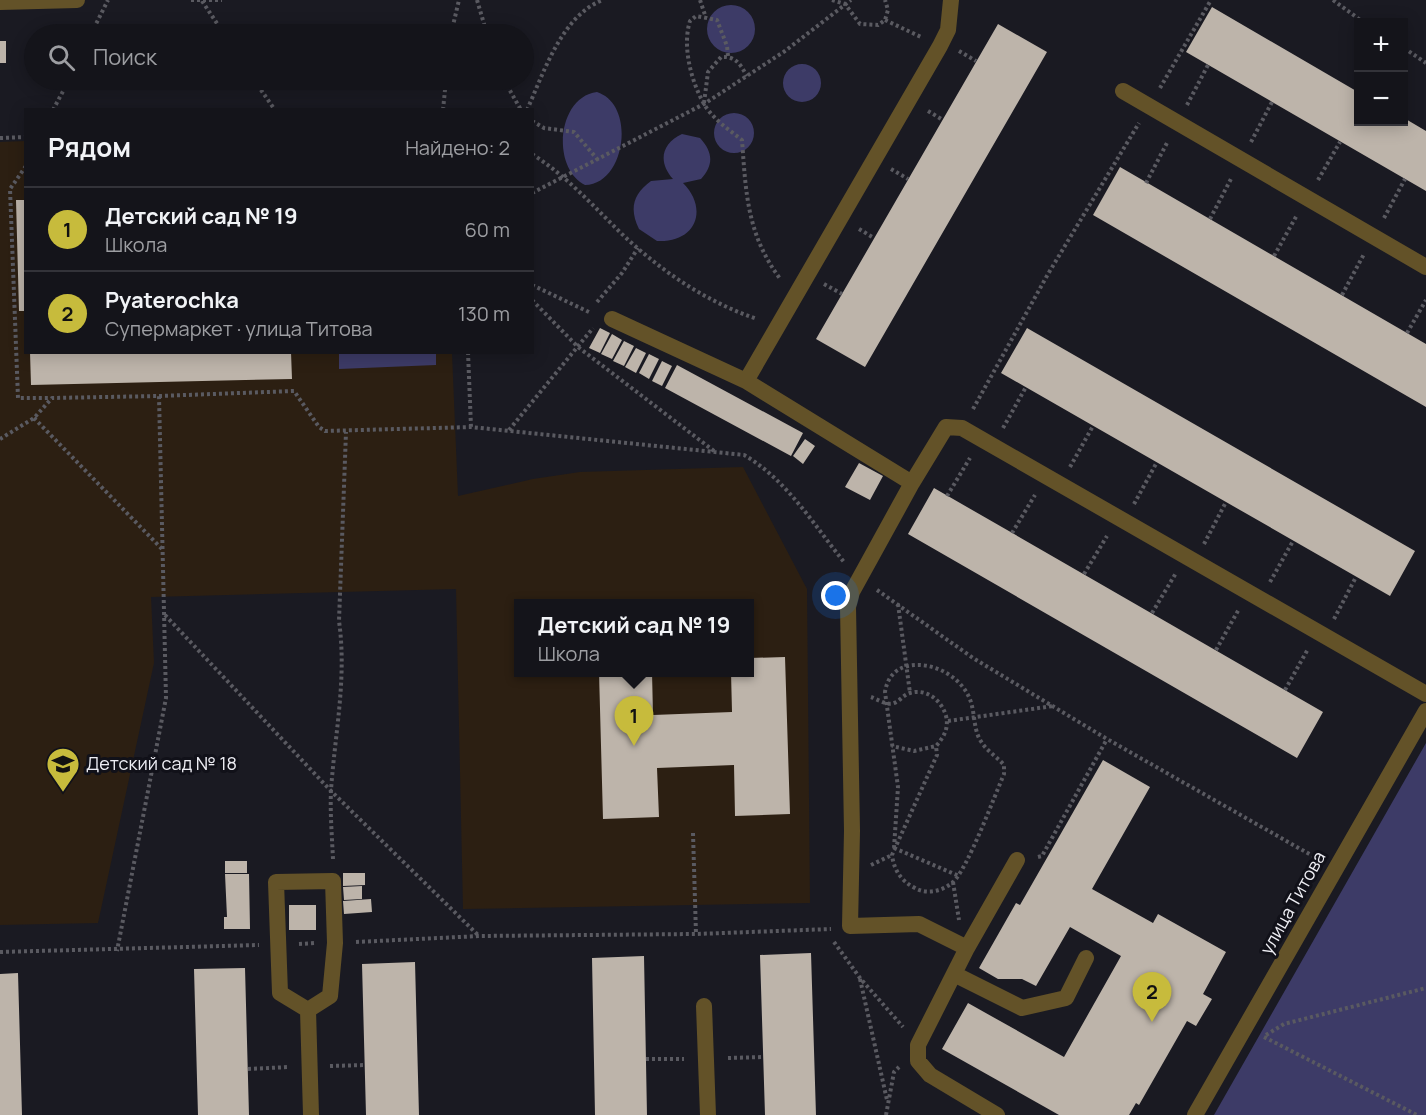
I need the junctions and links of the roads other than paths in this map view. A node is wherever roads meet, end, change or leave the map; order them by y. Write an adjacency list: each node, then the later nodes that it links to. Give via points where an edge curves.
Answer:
1 (76, 0): 3 (street)
2 (951, 0): 7 (street, via 948,30 940,46)
3 (0, 2)
4 (1123, 91): 5 (street)
5 (1426, 267)
6 (612, 319): 7 (street)
7 (746, 381): 8 (street)
8 (912, 483): 9 (street, via 946,427 962,428); 12 (street, via 848,607 850,926 919,924)
9 (1426, 694)
10 (1426, 711): 20 (street, улица Титова)
11 (1017, 860): 12 (street)
12 (967, 948): 14 (street)
13 (1086, 958): 14 (street, via 1066,998 1022,1008)
14 (954, 974): 19 (street, via 918,1045 918,1061 930,1075)
15 (704, 1006): 18 (street)
16 (308, 1010): 16 (street, via 330,996 335,943 333,881 276,882 280,993); 17 (street)
17 (311, 1115)
18 (708, 1115)
19 (997, 1115)
20 (1195, 1115)

